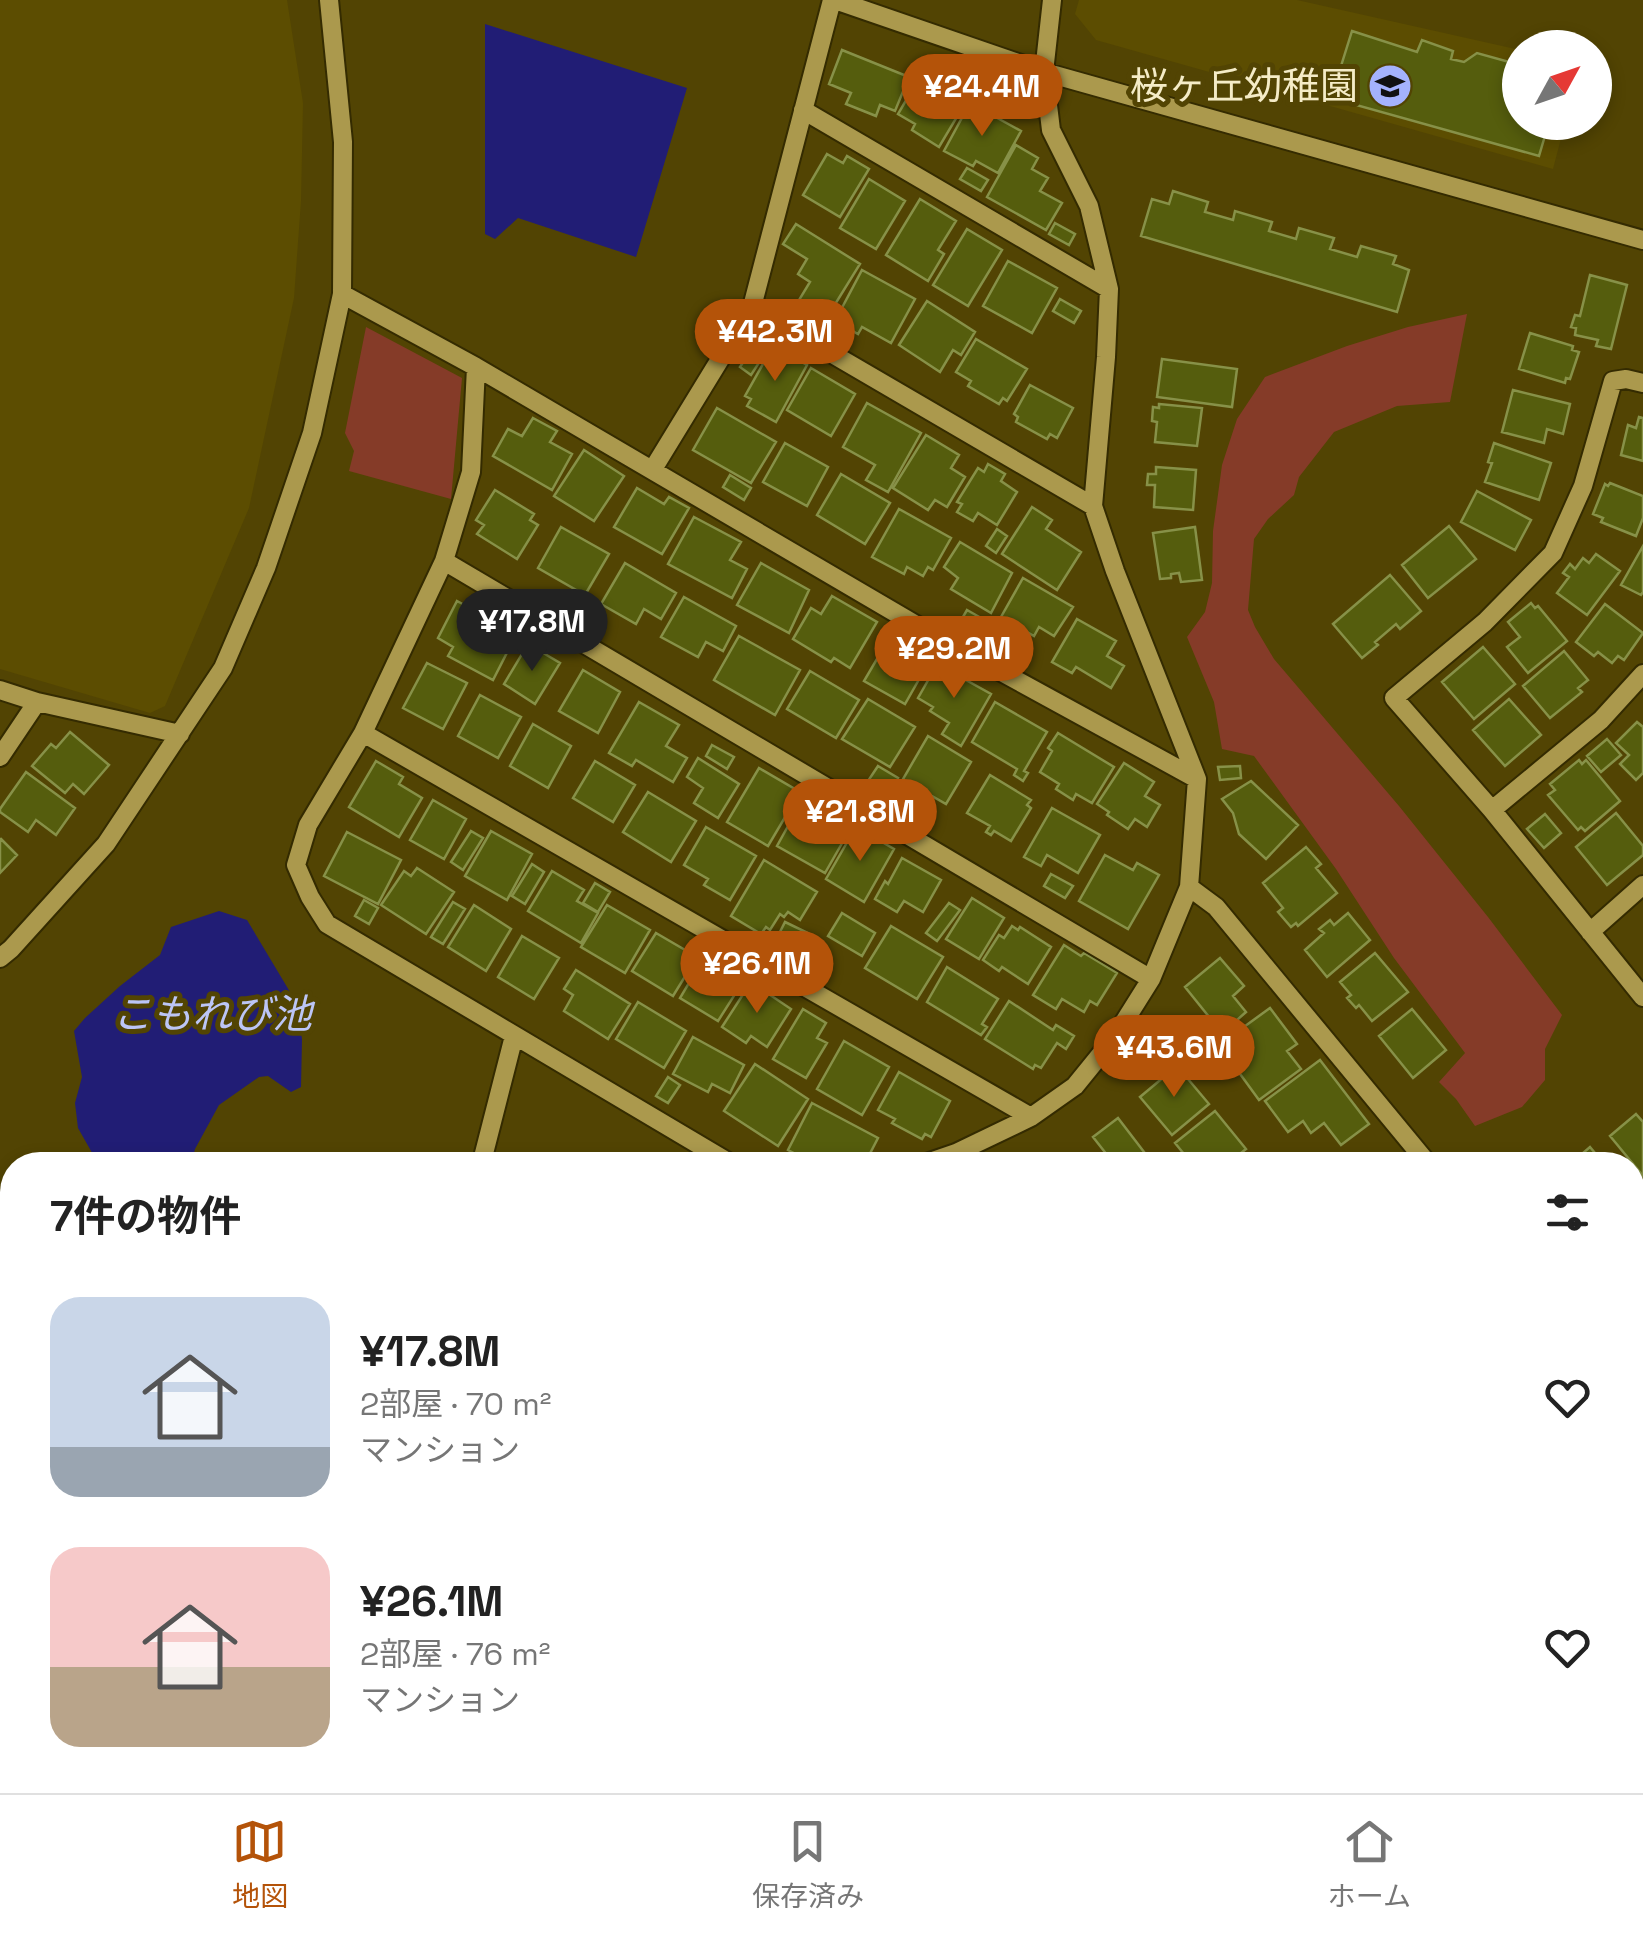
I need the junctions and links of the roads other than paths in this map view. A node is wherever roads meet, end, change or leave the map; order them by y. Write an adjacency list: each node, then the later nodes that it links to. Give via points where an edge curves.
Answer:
1 (329, 0): 8 (street, via 343,142)
2 (834, 0): 4 (street); 5 (street)
3 (1052, 0): 4 (street)
4 (1044, 72): 6 (street); 7 (street, via 1051,130 1089,206)
5 (803, 110): 7 (street); 9 (street)
6 (1643, 240)
7 (1110, 289): 13 (street)
8 (342, 294): 10 (street); 19 (street, via 312,433 266,568 223,668)
9 (752, 307): 12 (street); 13 (street)
10 (476, 367): 12 (street); 14 (street, via 470,472)
11 (1643, 383): 22 (street, via 1614,381 1583,486 1552,553 1485,622 1394,698)
12 (653, 469): 21 (street, via 923,629)
13 (1093, 506): 21 (street)
14 (444, 561): 18 (street); 27 (street)
15 (1643, 674): 22 (street, via 1601,720)
16 (0, 690): 17 (street)
17 (37, 702): 19 (street); 20 (street)
18 (363, 733): 29 (street, via 308,825 296,865 310,897 327,924); 30 (street)
19 (180, 734): 26 (street, via 106,844)
20 (0, 756)
21 (1196, 779): 24 (street)
22 (1492, 810): 25 (street)
23 (1643, 885): 25 (street)
24 (1189, 886): 27 (street); 34 (street, via 1216,907)
25 (1590, 932): 28 (street)
26 (0, 958)
27 (1152, 979): 30 (street, via 1075,1086)
28 (1643, 997)
29 (514, 1036): 31 (street); 32 (street)
30 (1032, 1117): 33 (street)
31 (485, 1152)
32 (711, 1152)
33 (958, 1152)
34 (1417, 1152)

